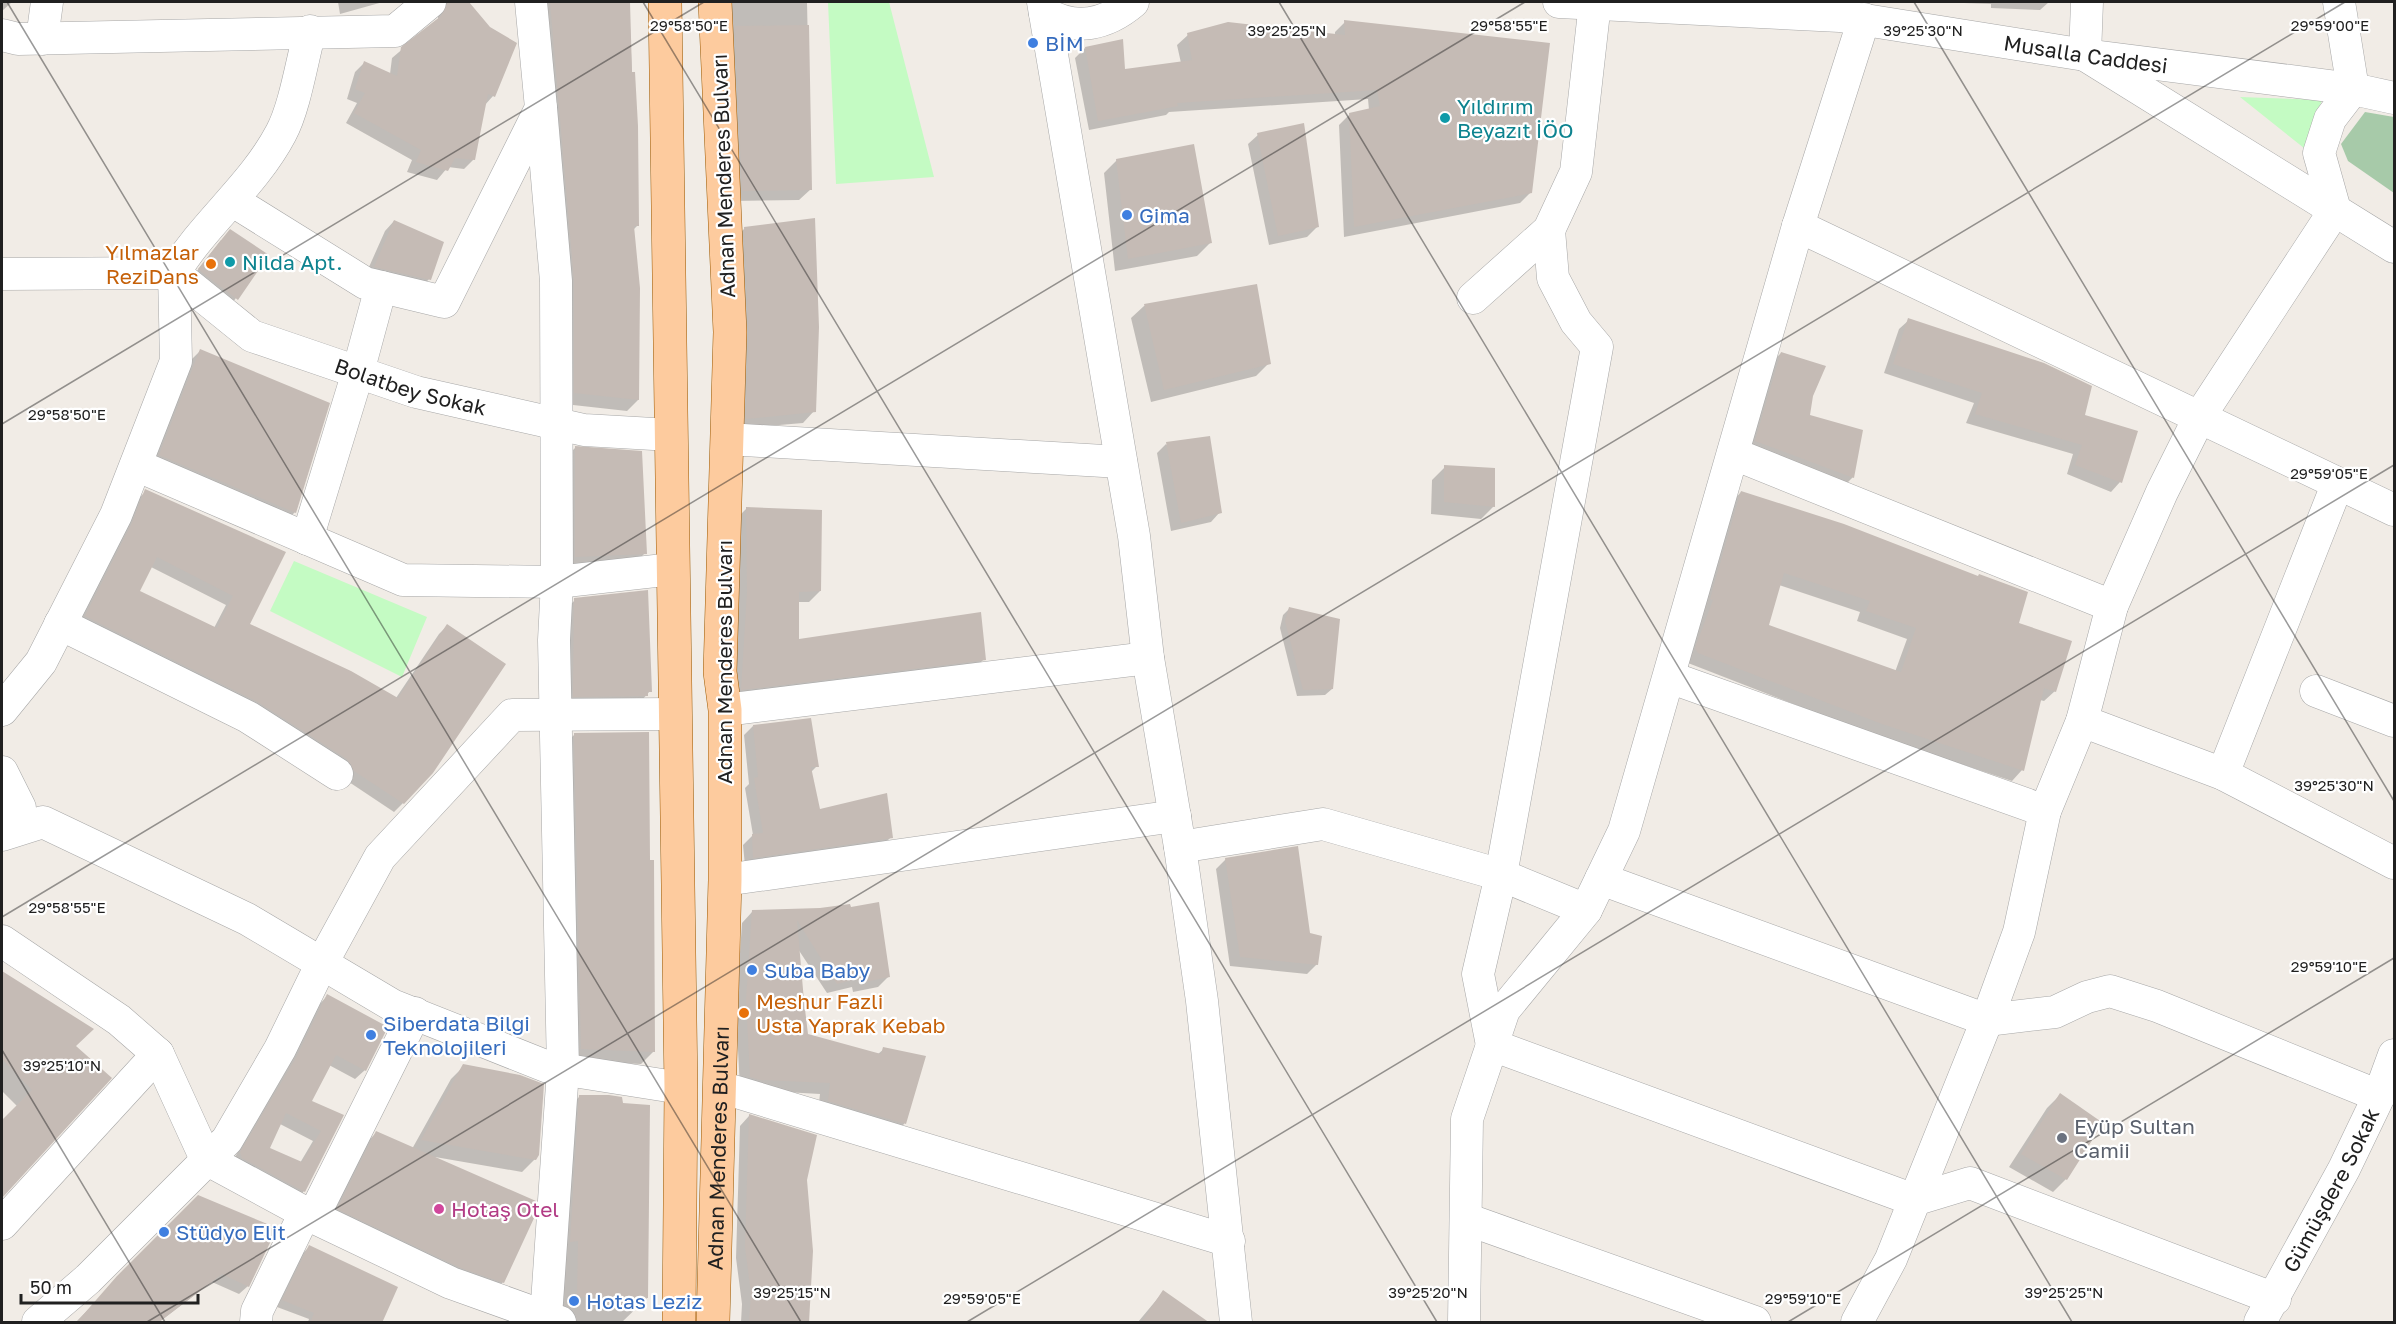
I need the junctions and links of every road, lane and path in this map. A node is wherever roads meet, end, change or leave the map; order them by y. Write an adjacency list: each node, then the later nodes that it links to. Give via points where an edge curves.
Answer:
1 (47, 2): 16 (street)
2 (430, 2): 14 (street, via 395,31)
3 (531, 2): 20 (street)
4 (665, 2): 33 (main road, Adnan Menderes Bulvarı)
5 (716, 2): 34 (main road, Adnan Menderes Bulvarı, via 730,332)
6 (1133, 2): 11 (street, via 1118,15 1098,22 1067,24)
7 (1559, 2): 10 (street, Musalla Caddesi)
8 (2087, 2): 17 (street)
9 (2338, 2): 18 (street)
10 (1595, 3): 12 (street, Musalla Caddesi); 24 (street, via 1576,172)
11 (1044, 7): 36 (street)
12 (1766, 7): 13 (street, Musalla Caddesi)
13 (1864, 20): 17 (street, Musalla Caddesi); 23 (street)
14 (310, 31): 16 (street); 21 (street, via 282,133)
15 (2, 35): 16 (street)
16 (42, 39)
17 (2085, 54): 18 (street, Musalla Caddesi); 22 (street)
18 (2353, 89): 19 (street, Musalla Caddesi); 22 (street, via 2330,119 2319,153)
19 (2394, 98)
20 (541, 108): 28 (street, via 444,302); 32 (street, via 556,281)
21 (233, 201): 26 (street, via 186,252); 28 (street, via 365,283)
22 (2334, 210): 25 (street); 31 (street)
23 (1798, 226): 31 (street); 35 (street)
24 (1549, 230): 29 (street); 63 (street, via 1553,278 1576,322 1597,347)
25 (2394, 247)
26 (174, 273): 27 (street); 30 (street, Bolatbey Sokak, via 252,336); 37 (street, via 176,361)
27 (2, 274)
28 (381, 286): 30 (street)
29 (1473, 298)
30 (358, 372): 32 (street, Bolatbey Sokak, via 416,392); 40 (street)
31 (2200, 416): 38 (street); 43 (street)
32 (557, 424): 33 (street, Bolatbey Sokak, via 584,430); 42 (street)
33 (671, 435): 41 (main road, Adnan Menderes Bulvarı)
34 (727, 439): 36 (street); 49 (main road, Adnan Menderes Bulvarı, via 720,672)
35 (1734, 454): 43 (street); 46 (street)
36 (1121, 462): 45 (street)
37 (136, 465): 40 (street); 44 (street, via 116,515)
38 (2337, 485): 39 (street); 56 (street)
39 (2394, 510)
40 (307, 539): 42 (street, via 404,580)
41 (673, 569): 42 (street); 50 (main road, Adnan Menderes Bulvarı)
42 (557, 582): 51 (street)
43 (2112, 606): 52 (street)
44 (60, 624): 48 (street, via 41,662); 55 (street, via 248,717)
45 (1148, 658): 49 (street); 58 (street)
46 (1669, 677): 57 (street); 64 (street, via 1624,831)
47 (2316, 691): 53 (street)
48 (2, 710)
49 (725, 710): 65 (main road, Adnan Menderes Bulvarı)
50 (675, 714): 51 (street); 76 (main road, Adnan Menderes Bulvarı)
51 (556, 716): 68 (street, via 512,715 380,857); 74 (street)
52 (2082, 721): 56 (street); 57 (street)
53 (2394, 721)
54 (2, 772): 59 (street, via 20,808)
55 (337, 774)
56 (2223, 774): 62 (street)
57 (2045, 811): 70 (street, via 2019,932)
58 (1175, 816): 61 (street); 65 (street)
59 (2, 824)
60 (2, 835): 68 (street, via 44,822 247,919)
61 (1180, 848): 63 (street, via 1323,824); 83 (street)
62 (2394, 863)
63 (1501, 875): 66 (street); 71 (street, via 1478,974)
64 (1601, 879): 66 (street); 70 (street)
65 (725, 880): 75 (main road, Adnan Menderes Bulvarı)
66 (1586, 910): 71 (street, via 1504,1010)
67 (2, 941): 72 (street, via 119,1020)
68 (322, 963): 69 (street, via 392,1005); 78 (street, via 280,1049 227,1140)
69 (414, 1013): 74 (street); 80 (street)
70 (1987, 1020): 77 (street, via 2055,1012 2110,991 2157,1006); 79 (street)
71 (1492, 1045): 79 (street); 81 (street, via 1467,1119)
72 (158, 1054): 78 (street); 82 (street)
73 (2394, 1055): 77 (street, Gümüşdere Sokak)
74 (563, 1070): 76 (street); 85 (street)
75 (720, 1087): 83 (street); 89 (main road, Adnan Menderes Bulvarı)
76 (681, 1088): 88 (main road, Adnan Menderes Bulvarı)
77 (2379, 1096): 84 (street, Gümüşdere Sokak)
78 (206, 1158): 80 (street); 86 (street, via 88,1279)
79 (1914, 1200): 84 (street, via 1970,1182); 93 (street, via 1891,1259)
80 (313, 1217): 85 (street, via 451,1283); 87 (street, via 302,1219 257,1311)
81 (1466, 1219): 91 (street); 92 (street)
82 (2, 1224)
83 (1229, 1241): 90 (street)
84 (2268, 1311)
85 (553, 1320)
86 (38, 1323)
87 (256, 1323)
88 (679, 1323)
89 (713, 1323)
90 (1236, 1323)
91 (1464, 1323)
92 (1755, 1323)
93 (1857, 1323)

